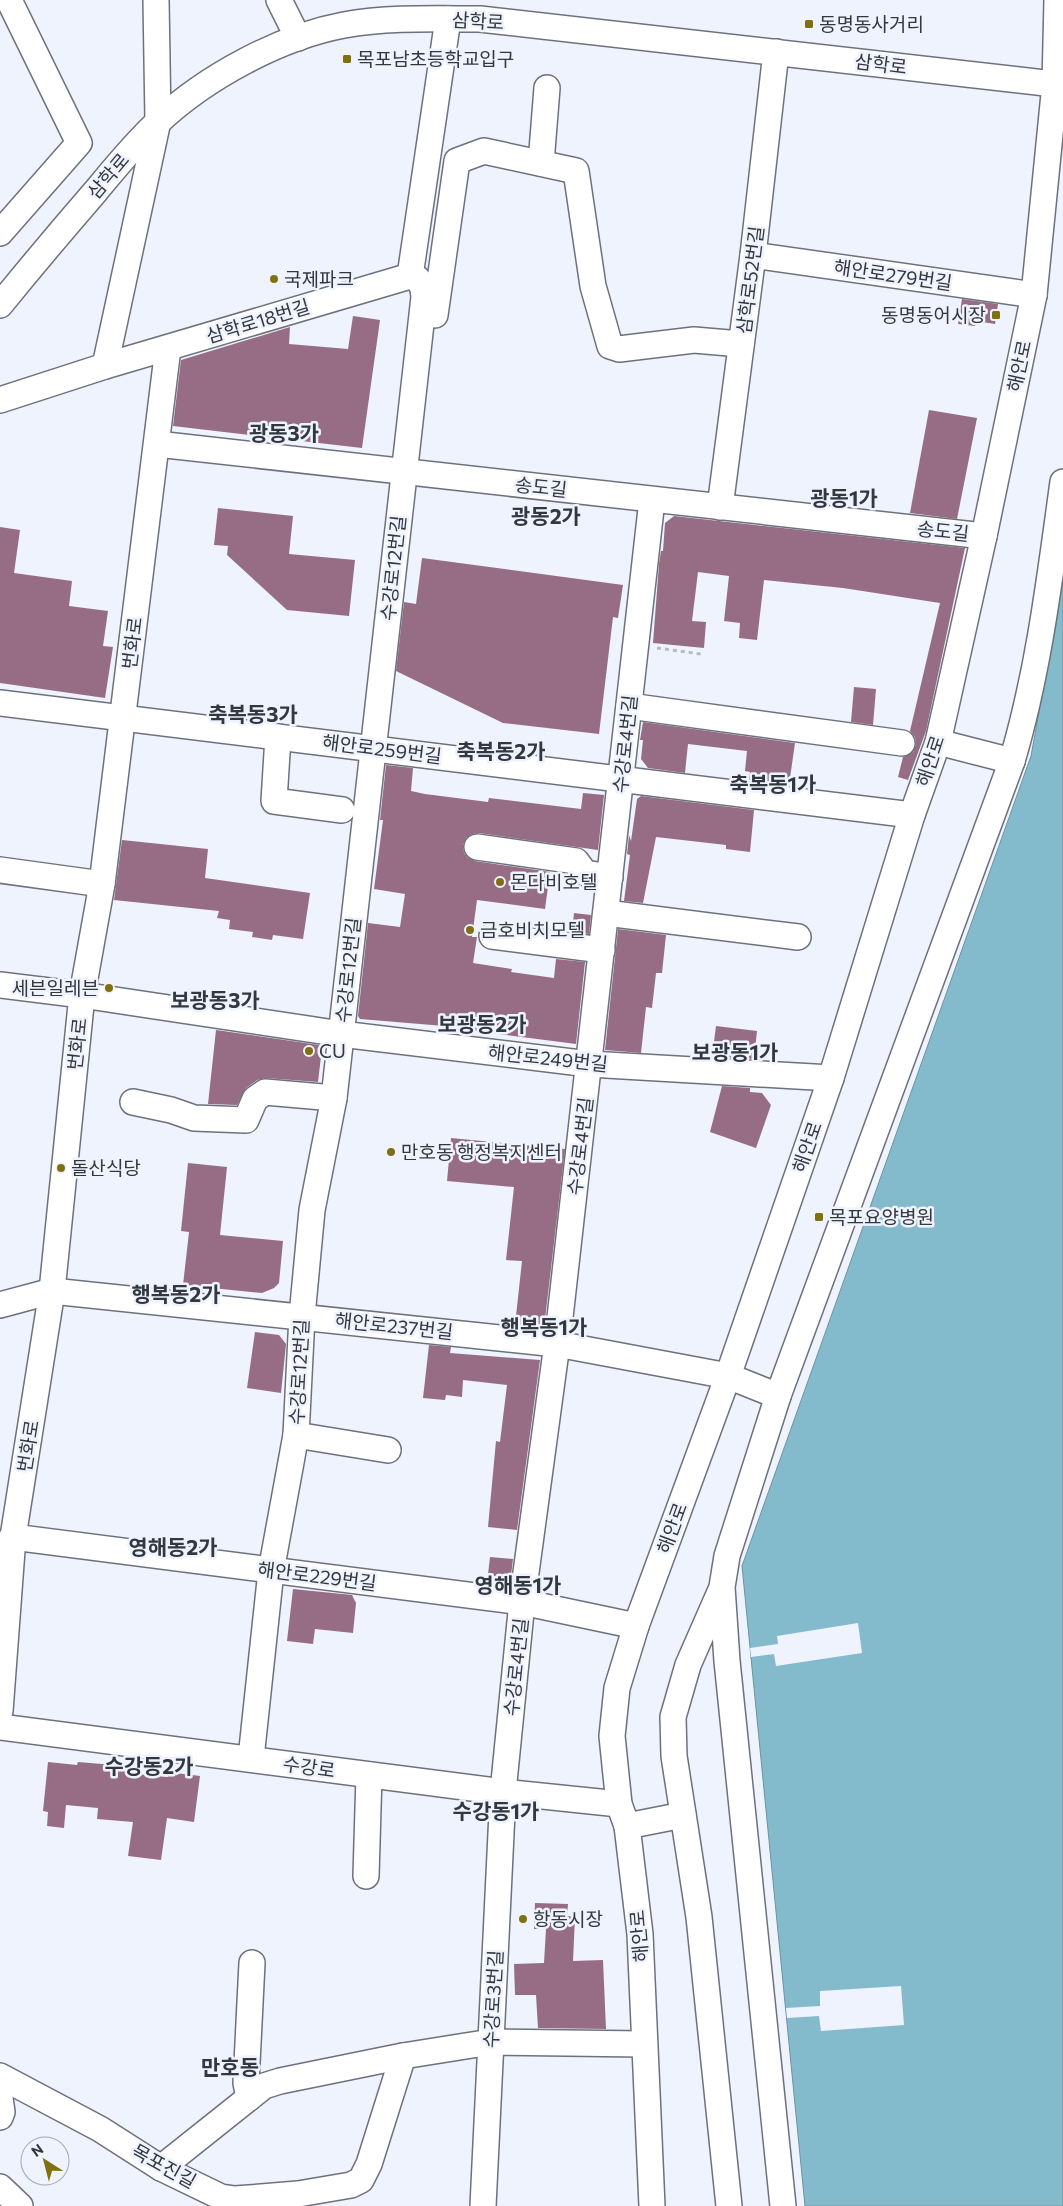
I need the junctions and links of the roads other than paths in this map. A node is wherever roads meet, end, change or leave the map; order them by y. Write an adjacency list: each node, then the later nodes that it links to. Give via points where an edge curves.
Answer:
1 (9, 0): 15 (street, via 79,143)
2 (156, 0): 13 (street)
3 (278, 0): 9 (street)
4 (401, 0): 8 (street)
5 (1057, 0): 11 (street, 해안로)
6 (474, 9): 7 (street, 삼학로); 10 (street, 삼학로)
7 (448, 19): 8 (street, 삼학로); 17 (street)
8 (383, 20): 9 (street, 삼학로, via 343,25)
9 (298, 38): 13 (street, 삼학로, via 228,72)
10 (776, 52): 11 (street, 삼학로); 16 (street, 삼학로52번길)
11 (1059, 84): 18 (street, 해안로)
12 (547, 88): 14 (street)
13 (158, 121): 19 (street, 삼학로); 23 (street)
14 (541, 163): 20 (street, via 576,171 593,286 610,346 619,349 694,340); 22 (street, via 484,151 457,161 430,354)
15 (0, 233)
16 (753, 255): 18 (street, 해안로279번길); 20 (street, 삼학로52번길)
17 (410, 276): 21 (street, 삼학로18번길); 22 (street, 수강로12번길, via 418,279 424,297)
18 (1034, 295): 30 (street, 해안로)
19 (0, 305)
20 (741, 344): 29 (street, 삼학로52번길)
21 (168, 348): 23 (street, 삼학로18번길); 25 (street, 번화로)
22 (417, 358): 26 (street, 수강로12번길)
23 (105, 366): 24 (street, 삼학로18번길)
24 (0, 400)
25 (157, 444): 26 (street, 송도길); 33 (street, 번화로)
26 (404, 472): 28 (street, 송도길); 37 (street, 수강로12번길)
27 (1063, 482): 38 (street, via 1042,632)
28 (652, 500): 29 (street, 송도길); 32 (street, 수강로4번길)
29 (720, 507): 30 (street, 송도길)
30 (984, 536): 36 (street, 해안로)
31 (0, 703): 33 (street, 해안로259번길)
32 (629, 706): 35 (street); 39 (street, 수강로4번길)
33 (123, 719): 34 (street, 해안로259번길); 45 (street, 번화로)
34 (278, 737): 37 (street, 해안로259번길); 40 (street, via 274,801)
35 (902, 742)
36 (938, 742): 38 (street); 41 (street, 해안로)
37 (373, 748): 39 (street, 해안로259번길); 52 (street, 수강로12번길)
38 (1012, 761): 62 (street)
39 (621, 778): 41 (street, 해안로259번길); 44 (street, 수강로4번길)
40 (342, 810)
41 (912, 815): 54 (street, 해안로)
42 (477, 847): 44 (street, via 576,861 585,873)
43 (0, 870): 45 (street)
44 (610, 877): 46 (street, 수강로4번길)
45 (102, 884): 51 (street, 번화로)
46 (606, 913): 48 (street); 49 (street, 수강로4번길)
47 (492, 936): 49 (street)
48 (798, 937)
49 (602, 950): 53 (street, 수강로4번길)
50 (0, 985): 51 (street, 해안로249번길)
51 (82, 995): 52 (street, 해안로249번길); 57 (street, 번화로)
52 (341, 1034): 53 (street, 해안로249번길); 55 (street, 수강로12번길)
53 (589, 1064): 54 (street, 해안로249번길); 60 (street, 수강로4번길)
54 (831, 1078): 61 (street, 해안로)
55 (334, 1098): 56 (street, via 265,1092 255,1099 246,1120 194,1118); 59 (street, 수강로12번길, via 312,1210)
56 (133, 1102)
57 (52, 1291): 58 (street, 해안로237번길); 59 (street, 해안로237번길); 65 (street, 번화로)
58 (0, 1305)
59 (302, 1316): 60 (street, 해안로237번길); 63 (street, 수강로12번길)
60 (557, 1344): 61 (street, 해안로237번길); 68 (street, 수강로4번길)
61 (728, 1376): 62 (street, 해안로237번길); 69 (street, 해안로)
62 (778, 1396): 67 (street, via 727,1556)
63 (296, 1435): 64 (street); 66 (street, 수강로12번길)
64 (388, 1450)
65 (7, 1543): 66 (street, 해안로229번길); 70 (street, 번화로)
66 (270, 1571): 68 (street, 해안로229번길); 72 (street, 수강로12번길)
67 (722, 1587): 76 (street, via 688,1665 673,1717 674,1756); 92 (street)
68 (522, 1602): 69 (street, 해안로229번길); 74 (street, 수강로4번길)
69 (636, 1626): 75 (street, 해안로, via 617,1688 612,1736)
70 (0, 1711)
71 (0, 1728): 72 (street, 수강로)
72 (251, 1758): 73 (street, 수강로)
73 (369, 1775): 74 (street, 수강로); 77 (street)
74 (503, 1792): 75 (street, 수강로); 79 (street, 수강로3번길)
75 (623, 1815): 76 (street, 수강로); 80 (street, 해안로, via 640,1934)
76 (683, 1815): 91 (street, via 699,1916)
77 (366, 1876)
78 (252, 1963): 84 (street, via 246,2083)
79 (491, 2042): 80 (street); 81 (street); 89 (street, 수강로3번길)
80 (644, 2044): 90 (street, 해안로)
81 (403, 2056): 84 (street, via 280,2081 264,2086); 86 (street, 목포진길, via 361,2180 298,2194 235,2199 222,2197)
82 (0, 2076): 86 (street, 목포진길, via 100,2129)
83 (0, 2098): 85 (street)
84 (249, 2098): 86 (street)
85 (0, 2117)
86 (161, 2168)
87 (0, 2187): 88 (street)
88 (20, 2206)
89 (483, 2206)
90 (652, 2206)
91 (729, 2206)
92 (783, 2206)

